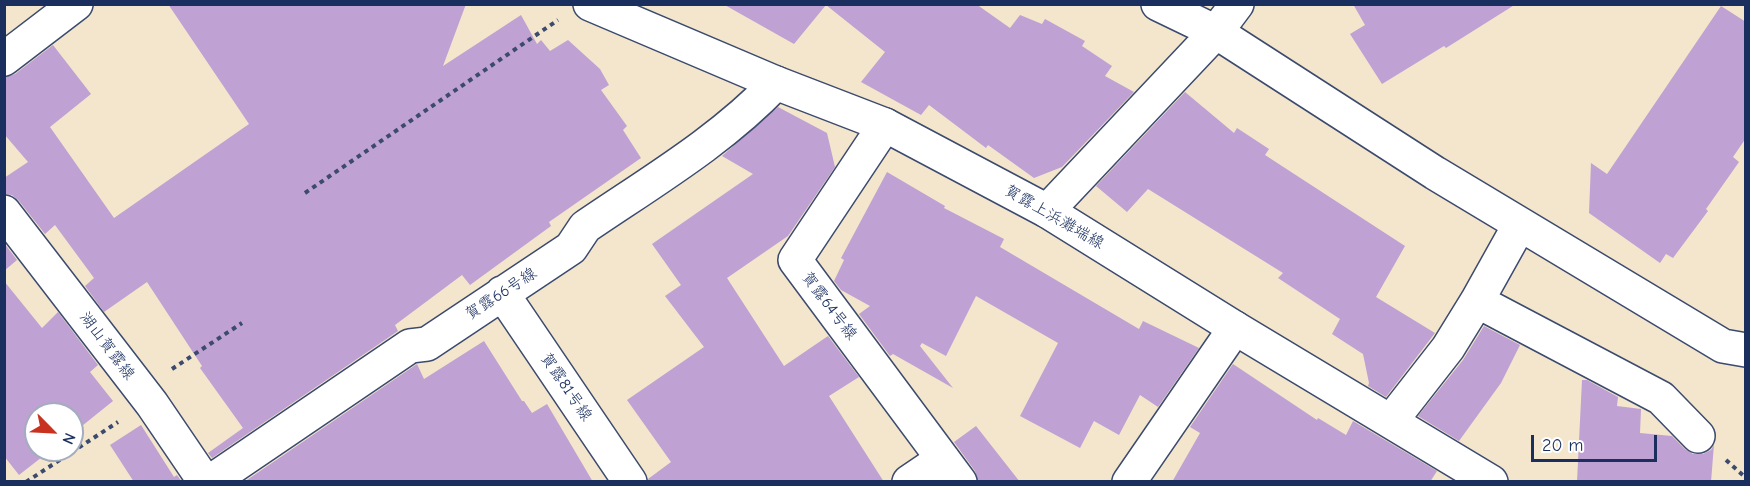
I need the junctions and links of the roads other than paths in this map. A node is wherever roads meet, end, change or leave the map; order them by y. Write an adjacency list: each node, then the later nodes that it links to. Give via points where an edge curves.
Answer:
1 (76, 4): 6 (street)
2 (590, 4): 7 (street, 賀露上浜灘端線)
3 (1158, 4): 5 (street)
4 (1237, 4): 5 (street)
5 (1216, 32): 9 (street); 11 (street)
6 (4, 59)
7 (776, 83): 8 (street, 賀露上浜灘端線); 12 (street, 賀露66号線, via 717,137 585,227 571,248)
8 (885, 125): 9 (street, 賀露上浜灘端線); 18 (street, 賀露64号線, via 795,260)
9 (1047, 211): 14 (street, 賀露上浜灘端線)
10 (4, 212): 20 (street, 湖山賀露線)
11 (1520, 224): 13 (street); 15 (street, via 1723,346)
12 (502, 293): 20 (street, 賀露66号線, via 427,344 410,346); 21 (street, 賀露81号線)
13 (1477, 301): 16 (street, via 1448,348); 17 (street, via 1661,398)
14 (1235, 328): 16 (street, 賀露上浜灘端線); 23 (street)
15 (1746, 350)
16 (1390, 422): 19 (street, 賀露上浜灘端線)
17 (1698, 436)
18 (951, 470): 22 (street)
19 (1481, 479)
20 (207, 482)
21 (630, 482)
22 (909, 482)
23 (1129, 482)

